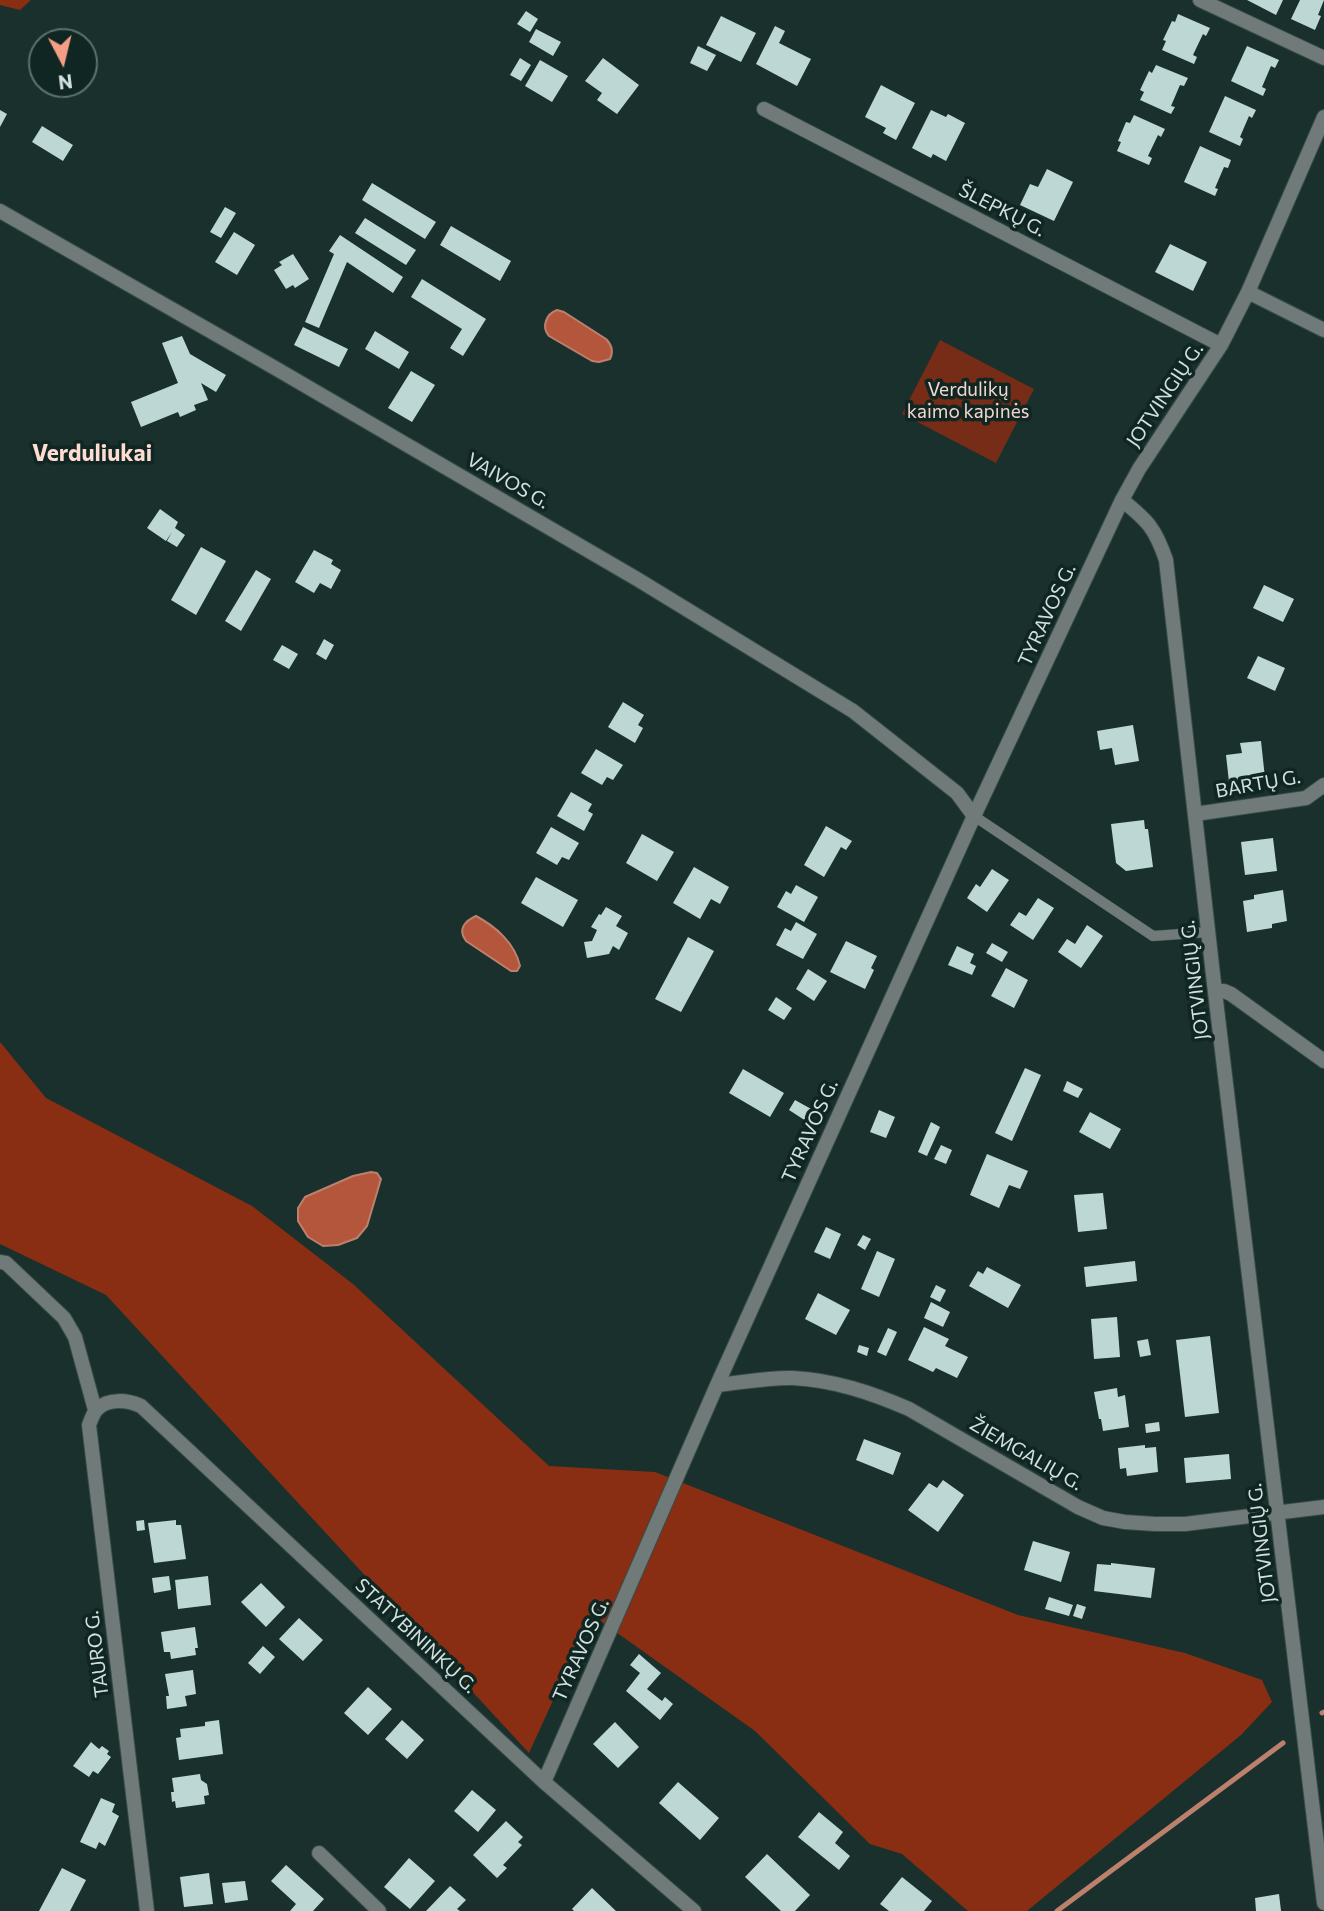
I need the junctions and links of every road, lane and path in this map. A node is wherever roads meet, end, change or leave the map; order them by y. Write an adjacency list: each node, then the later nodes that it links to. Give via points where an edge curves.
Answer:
1 (1199, 0): 2 (street)
2 (1324, 58)
3 (764, 109): 8 (street, ŠLEPKŲ G.)
4 (1324, 117): 6 (street, JOTVINGIŲ G.)
5 (0, 211): 12 (street, VAIVOS G., via 637,579 853,711 957,793)
6 (1248, 292): 7 (street); 8 (street, JOTVINGIŲ G.)
7 (1324, 330)
8 (1221, 345): 9 (street, JOTVINGIŲ G.)
9 (1122, 500): 11 (street, JOTVINGIŲ G., via 1146,519 1166,560); 12 (street, TYRAVOS G.)
10 (1324, 785): 11 (street, BARTŲ G., via 1306,798)
11 (1195, 814): 13 (street, JOTVINGIŲ G.)
12 (974, 816): 13 (lane, via 1153,936); 17 (street, TYRAVOS G.)
13 (1209, 932): 14 (street, JOTVINGIŲ G.)
14 (1216, 992): 15 (street, via 1231,994); 20 (street, JOTVINGIŲ G.)
15 (1324, 1061)
16 (0, 1262): 18 (street, via 64,1318 75,1336)
17 (717, 1385): 20 (street, ŽIEMGALIŲ G., via 791,1378 881,1397 1103,1518 1185,1524); 21 (street, TYRAVOS G.)
18 (95, 1410): 21 (street, STATYBININKŲ G., via 110,1402 141,1406); 24 (street, TAURO G., via 89,1425)
19 (1324, 1507): 20 (street, ŽIEMGALIŲ G.)
20 (1278, 1513): 23 (street, JOTVINGIŲ G.)
21 (544, 1782): 26 (street, STATYBININKŲ G.)
22 (319, 1853): 25 (street)
23 (1324, 1903)
24 (147, 1911)
25 (379, 1911)
26 (694, 1911)

